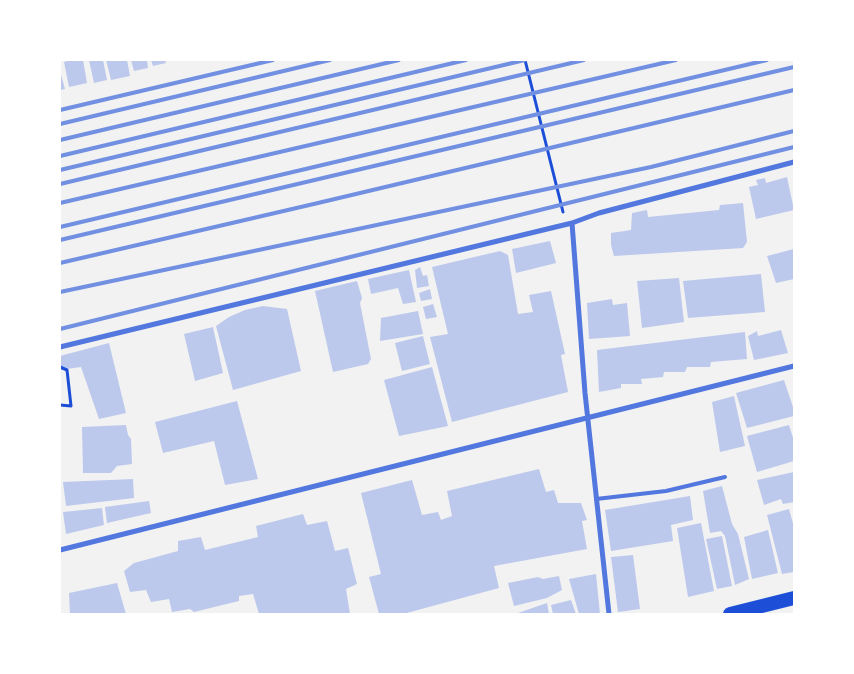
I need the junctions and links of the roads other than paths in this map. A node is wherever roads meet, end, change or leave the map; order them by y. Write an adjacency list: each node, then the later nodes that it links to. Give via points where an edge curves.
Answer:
1 (794, 162): 2 (street)
2 (572, 223): 3 (street); 5 (street)
3 (60, 347)
4 (793, 368): 5 (street)
5 (589, 417): 7 (street); 8 (street)
6 (725, 477): 7 (lane, via 666,491)
7 (596, 499): 10 (street)
8 (60, 550)
9 (794, 598): 11 (highway)
10 (609, 614)
11 (730, 614)

